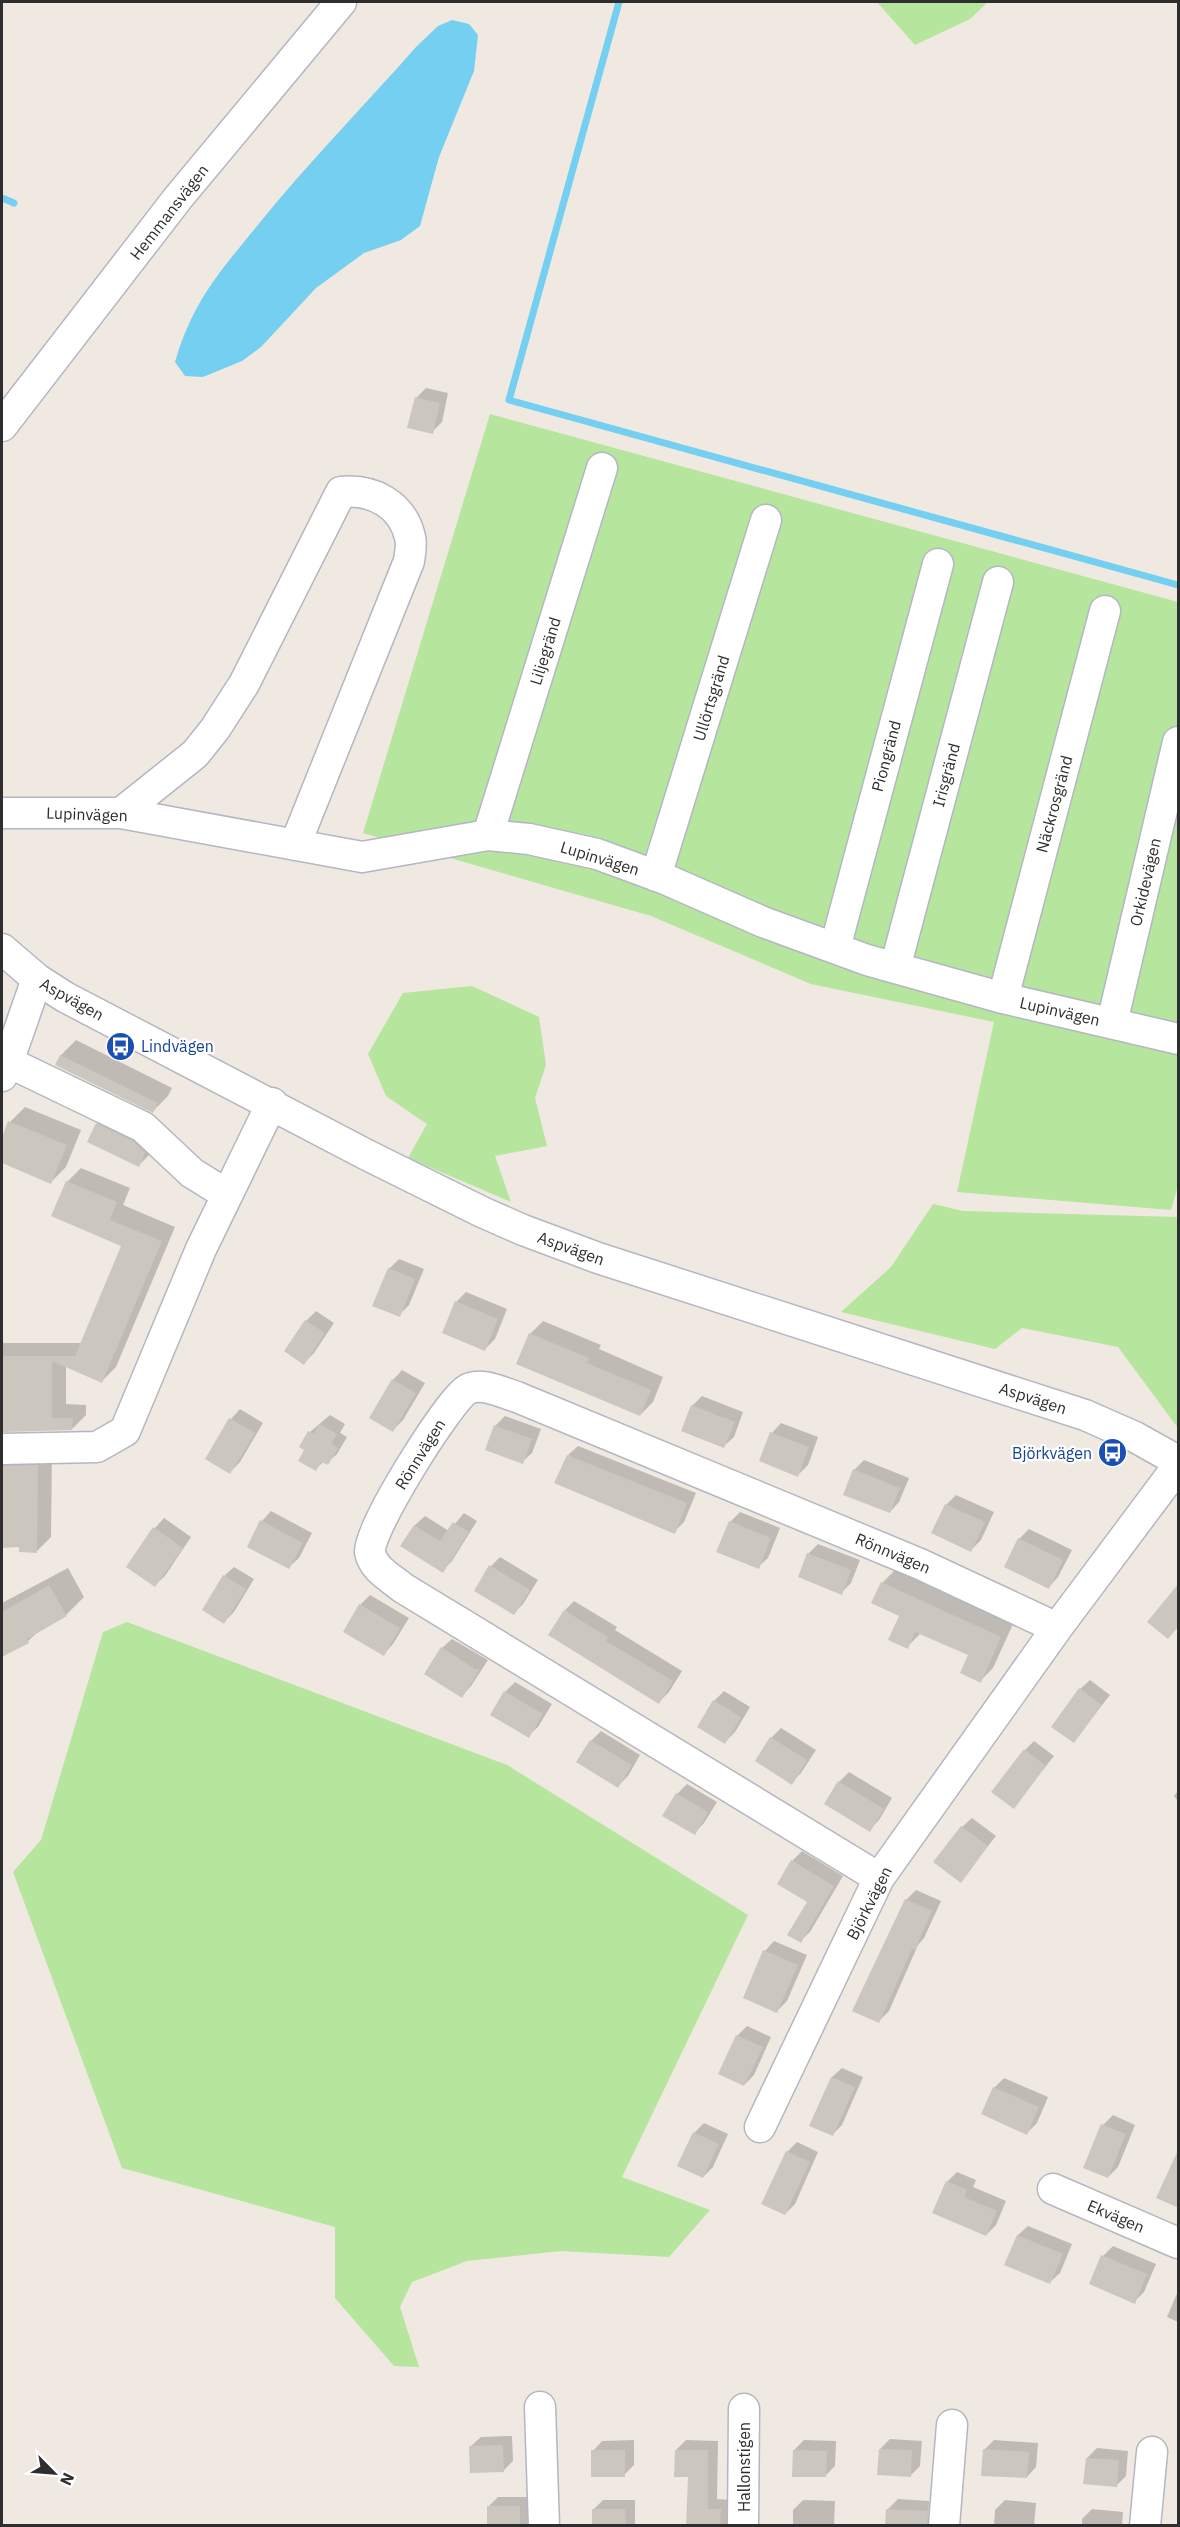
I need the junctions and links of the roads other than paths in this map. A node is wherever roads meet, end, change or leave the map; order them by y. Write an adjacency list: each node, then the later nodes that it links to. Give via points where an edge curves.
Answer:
1 (341, 2): 2 (street, Hemmansvägen, via 178,198)
2 (2, 426)
3 (602, 468): 11 (street, Liljegränd)
4 (765, 520): 13 (street, Ullörtsgränd)
5 (938, 564): 14 (street, Piongränd)
6 (998, 582): 16 (street, Irisgränd)
7 (1105, 611): 18 (street, Näckrosgränd)
8 (1179, 742): 19 (street, Orkidevägen)
9 (2, 813): 10 (street, Lupinvägen)
10 (121, 813): 12 (street, Lupinvägen); 12 (street, via 195,753 215,729 244,684 341,492 365,491 385,500 402,516 411,539 409,561)
11 (488, 835): 12 (street, Lupinvägen, via 363,857); 13 (street, Lupinvägen, via 530,839 597,854)
12 (295, 845)
13 (656, 876): 14 (street, Lupinvägen)
14 (835, 948): 16 (street, Lupinvägen)
15 (2, 949): 17 (street, Aspvägen)
16 (895, 968): 18 (street, Lupinvägen)
17 (37, 979): 21 (street); 22 (street, Aspvägen)
18 (1003, 998): 19 (street, Lupinvägen)
19 (1112, 1023): 20 (street, Lupinvägen)
20 (1179, 1039)
21 (4, 1066): 23 (street, via 143,1126 192,1173)
22 (272, 1103): 23 (street); 25 (street, Aspvägen, via 387,1166 523,1230 598,1258 1084,1415 1135,1437)
23 (226, 1194): 24 (street, via 125,1431 97,1447)
24 (2, 1449)
25 (1179, 1464): 26 (street, Björkvägen)
26 (1057, 1628): 27 (street, Björkvägen); 27 (street, Rönnvägen, via 921,1564 509,1395 478,1386 468,1389 437,1425 378,1522 370,1540 374,1565 403,1588)
27 (879, 1878): 28 (street, Björkvägen)
28 (760, 2127)
29 (1053, 2189): 30 (street, Ekvägen)
30 (1179, 2243)
31 (540, 2407): 35 (street)
32 (744, 2409): 36 (street, Hallonstigen)
33 (952, 2425): 37 (street)
34 (1152, 2452): 38 (street)
35 (544, 2526)
36 (744, 2526)
37 (944, 2526)
38 (1145, 2526)

